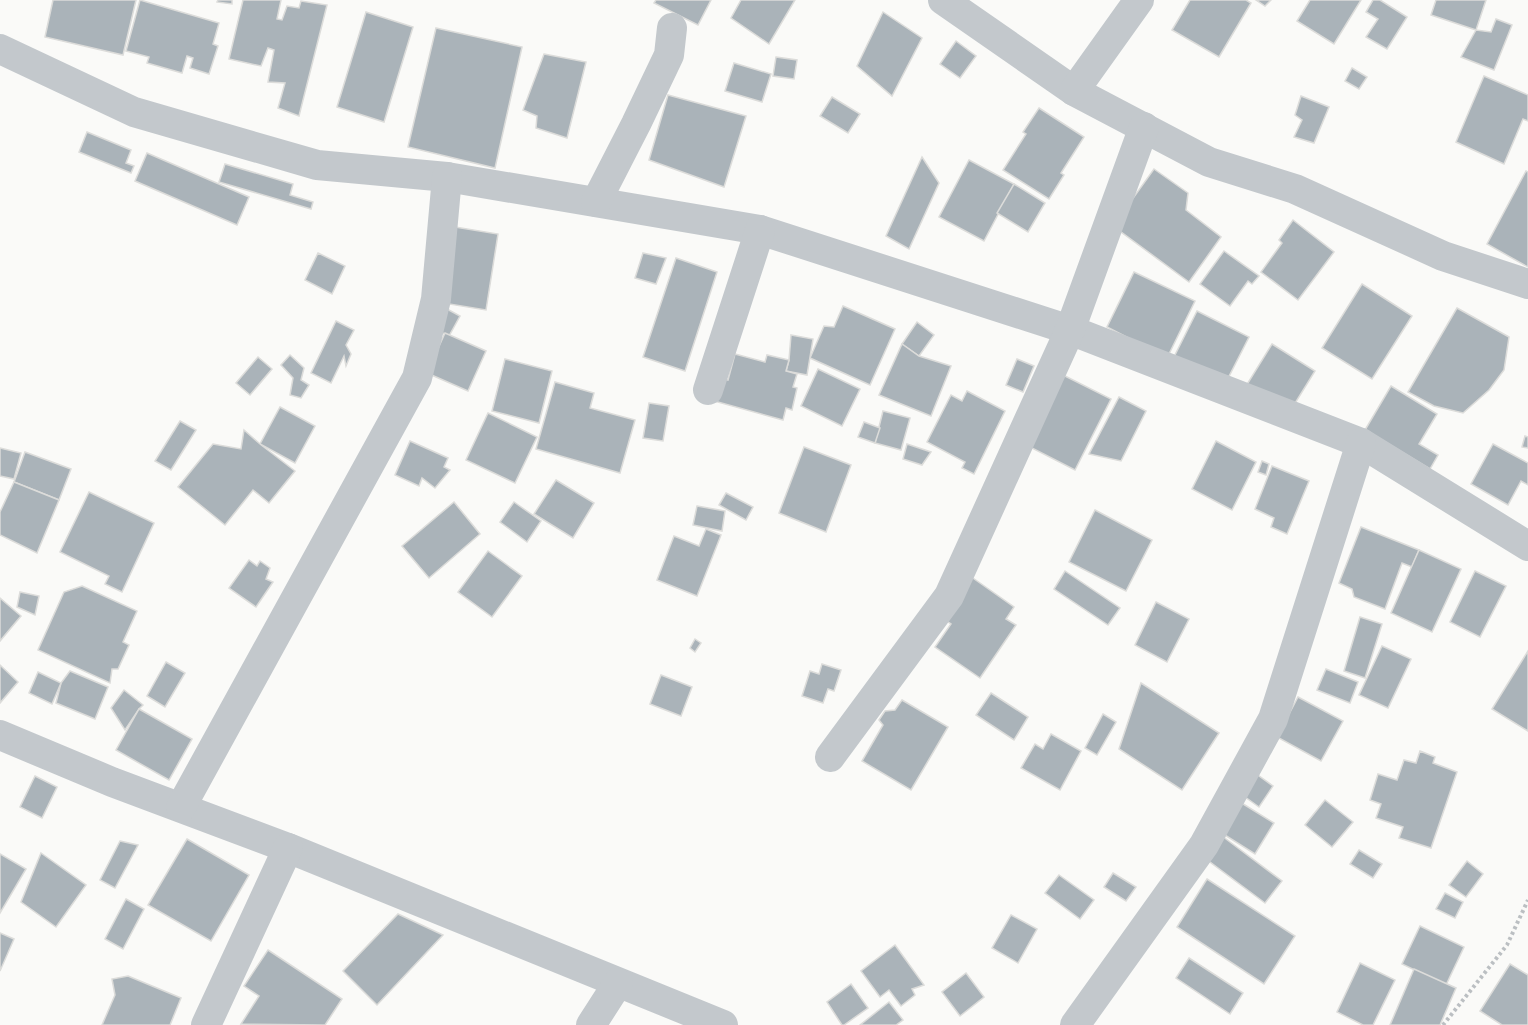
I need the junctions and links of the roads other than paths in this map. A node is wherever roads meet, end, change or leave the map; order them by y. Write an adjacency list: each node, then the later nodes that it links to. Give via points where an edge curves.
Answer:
1 (943, 0): 5 (street)
2 (1139, 0): 5 (street)
3 (672, 28): 8 (street, via 669,55)
4 (0, 49): 7 (street, via 134,112 316,165)
5 (1074, 91): 6 (street)
6 (1144, 127): 10 (street, via 1209,162 1295,189 1443,256); 11 (street)
7 (447, 177): 8 (street); 17 (street, via 436,299 417,378)
8 (596, 202): 9 (street)
9 (760, 230): 11 (street); 12 (street)
10 (1528, 284)
11 (1070, 330): 13 (street); 16 (street, via 948,596)
12 (708, 390)
13 (1361, 443): 14 (street); 23 (street, via 1273,719 1204,845)
14 (1528, 546)
15 (0, 735): 17 (street)
16 (830, 757)
17 (181, 807): 18 (street)
18 (288, 848): 19 (street); 20 (street)
19 (618, 983): 21 (street); 22 (street)
20 (206, 1025)
21 (591, 1025)
22 (723, 1025)
23 (1075, 1025)

